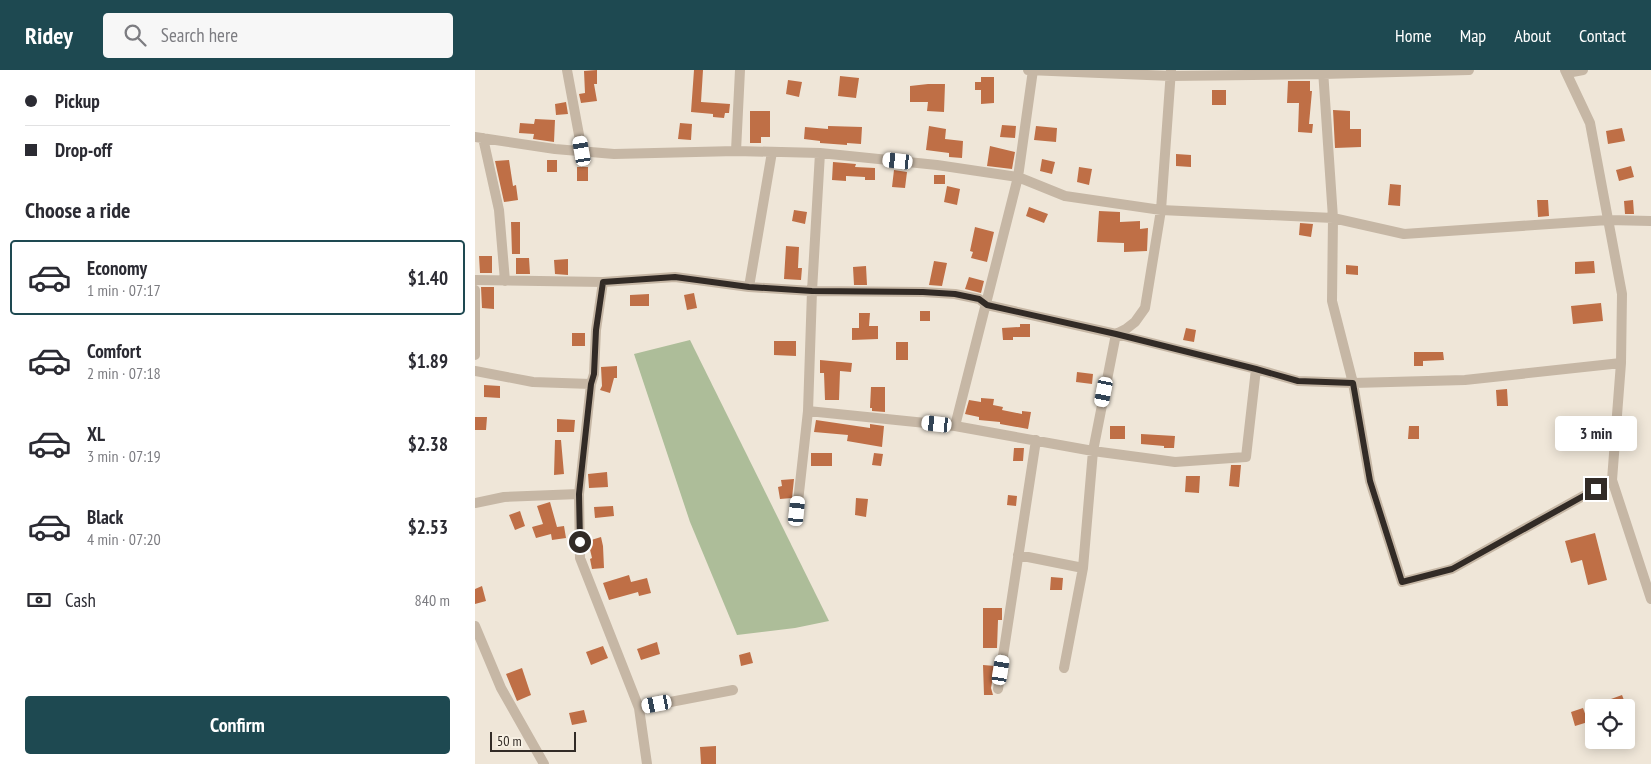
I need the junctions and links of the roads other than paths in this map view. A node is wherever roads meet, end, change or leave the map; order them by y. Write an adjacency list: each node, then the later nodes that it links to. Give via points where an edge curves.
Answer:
1 (567, 70): 10 (street)
2 (739, 70): 11 (street)
3 (1031, 70): 8 (street); 14 (street)
4 (1469, 70): 6 (street)
5 (1583, 70): 7 (street)
6 (1323, 72): 8 (street); 16 (street)
7 (1566, 72): 17 (street, via 1590,123)
8 (1171, 73): 15 (street)
9 (479, 138): 10 (street); 20 (street, via 499,210)
10 (582, 151): 11 (street, via 614,154)
11 (736, 151): 12 (street)
12 (771, 152): 13 (street); 22 (street)
13 (820, 153): 14 (street); 24 (street)
14 (1018, 177): 15 (street, via 1065,196); 25 (street)
15 (1161, 210): 16 (street); 26 (street, via 1145,308 1135,322)
16 (1333, 218): 17 (street, via 1405,234); 31 (street, via 1332,301)
17 (1608, 220): 18 (street); 28 (street, via 1622,294)
18 (1651, 221)
19 (475, 280): 20 (street)
20 (505, 281): 21 (street)
21 (603, 282): 22 (street, via 675,277); 32 (street)
22 (749, 287): 24 (street)
23 (475, 290): 27 (street)
24 (812, 291): 25 (street, via 955,294 979,299); 33 (street)
25 (987, 305): 26 (street); 34 (street)
26 (1116, 334): 29 (street); 36 (street)
27 (475, 355)
28 (1621, 363): 31 (street, via 1465,380); 37 (street)
29 (1256, 369): 31 (street, via 1298,381); 36 (street, via 1247,457 1175,462)
30 (475, 371): 32 (street, via 533,382)
31 (1353, 383): 37 (street, via 1370,481 1402,582 1452,569)
32 (591, 384): 38 (street)
33 (808, 411): 34 (street); 40 (street)
34 (955, 426): 35 (street)
35 (1035, 440): 36 (street); 41 (street)
36 (1093, 451): 42 (street)
37 (1612, 480): 43 (street)
38 (579, 494): 39 (street, via 504,497); 48 (street, via 580,558)
39 (475, 502)
40 (797, 511)
41 (1018, 555): 42 (street); 46 (street)
42 (1083, 568): 45 (street)
43 (1651, 599)
44 (475, 626): 49 (street, via 501,688)
45 (1064, 668)
46 (998, 689)
47 (733, 690): 48 (street)
48 (639, 708): 50 (street)
49 (544, 764)
50 (647, 764)

